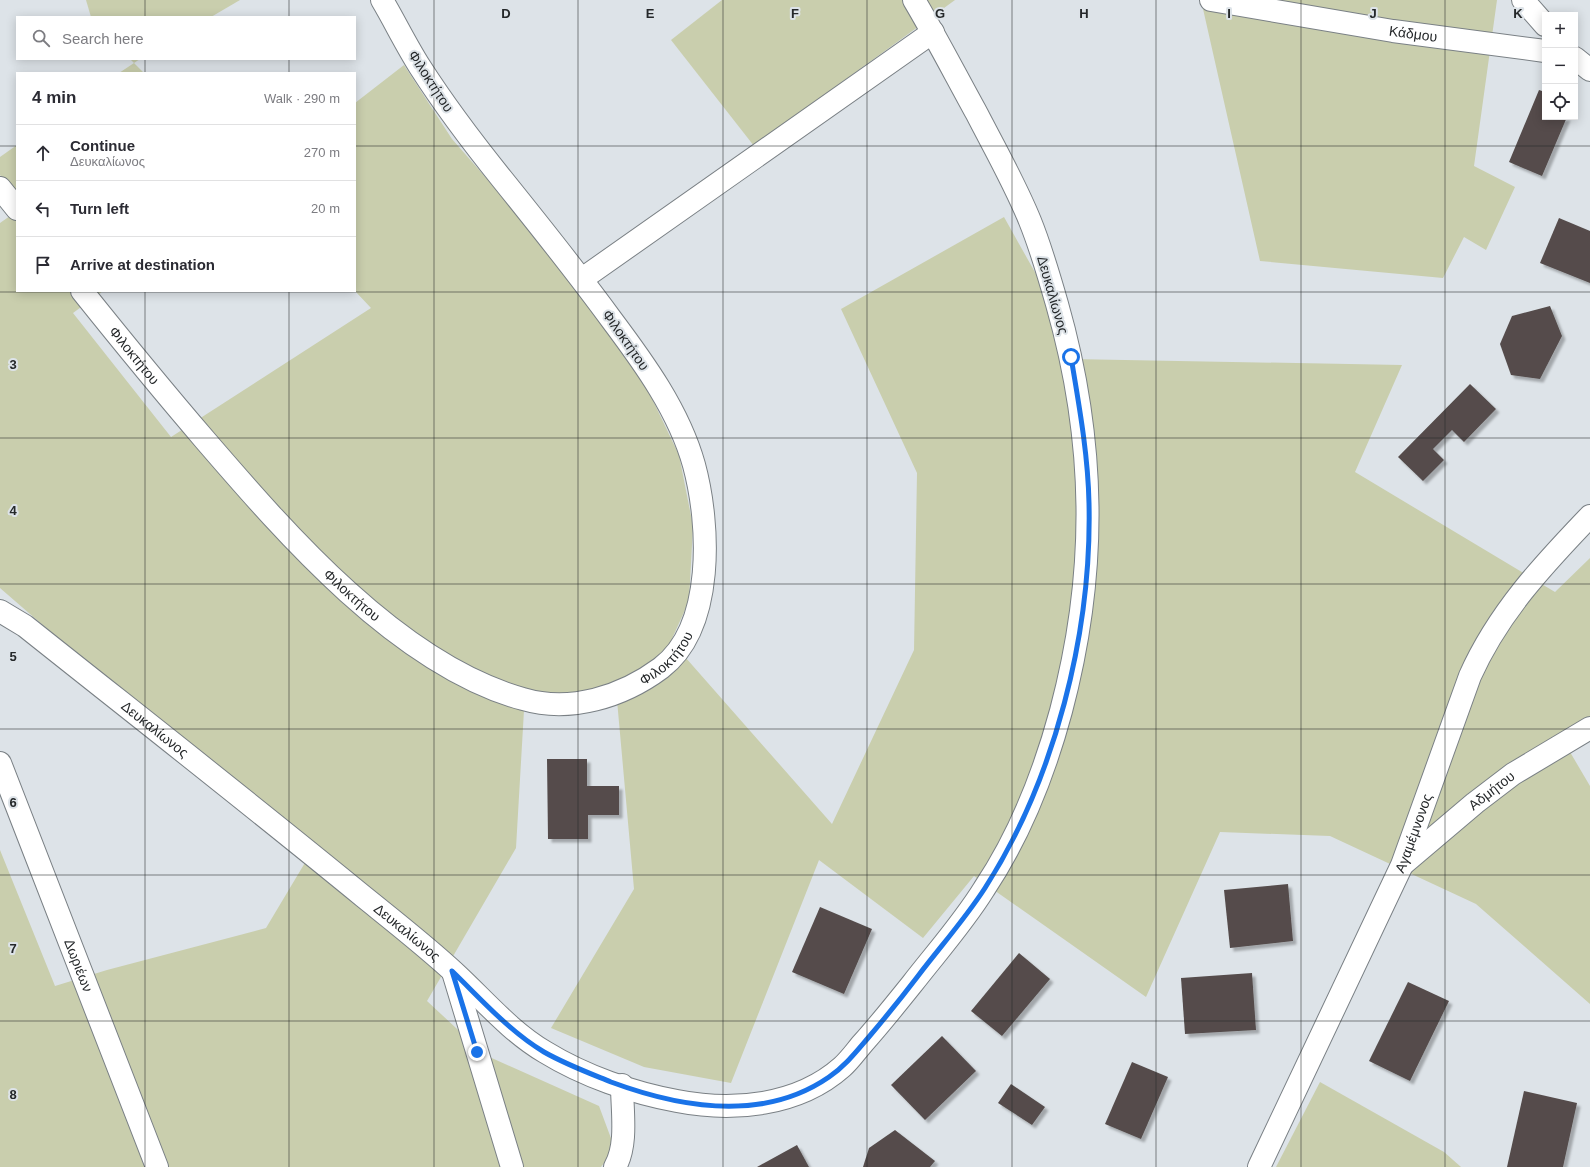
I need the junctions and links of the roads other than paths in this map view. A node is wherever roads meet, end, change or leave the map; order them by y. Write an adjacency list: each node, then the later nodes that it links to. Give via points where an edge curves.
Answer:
1 (382, 0): 12 (street, Φιλοκτήτου, via 419,64 460,125)
2 (914, 0): 6 (street, Δευκαλίωνος)
3 (1211, 0): 7 (street, Κάδμου, via 1393,31)
4 (1523, 0): 5 (street)
5 (1542, 22)
6 (933, 32): 12 (street); 20 (street, Δευκαλίωνος, via 1003,163 1029,220 1059,312 1080,406 1086,447 1089,505 1085,583 1072,666 1049,753 1033,797 984,890 899,1001 844,1065 811,1088 791,1096 748,1106 692,1104 646,1094)
7 (1542, 51)
8 (1578, 60): 9 (street)
9 (1590, 70)
10 (0, 188): 11 (street)
11 (16, 208)
12 (582, 278): 13 (street, Φιλοκτήτου, via 636,353 670,406 684,434 695,467 706,555 698,603 683,641 669,662 650,677 624,690 601,699 574,703 525,700 461,676 422,651 368,609 319,565 258,502 135,358)
13 (83, 292)
14 (1590, 516): 18 (street, Αγαμέμνονος, via 1526,585 1478,657)
15 (0, 611): 19 (street, Δευκαλίωνος, via 31,631 364,897)
16 (1590, 728): 18 (street, Αδμήτου, via 1513,774)
17 (0, 763): 21 (street, Δωριέων)
18 (1402, 865): 24 (street, Αγαμέμνονος)
19 (452, 971): 20 (street, Δευκαλίωνος, via 508,1025 543,1051); 22 (street)
20 (622, 1085): 23 (street, via 623,1134)
21 (157, 1167)
22 (512, 1167)
23 (615, 1167)
24 (1259, 1167)

